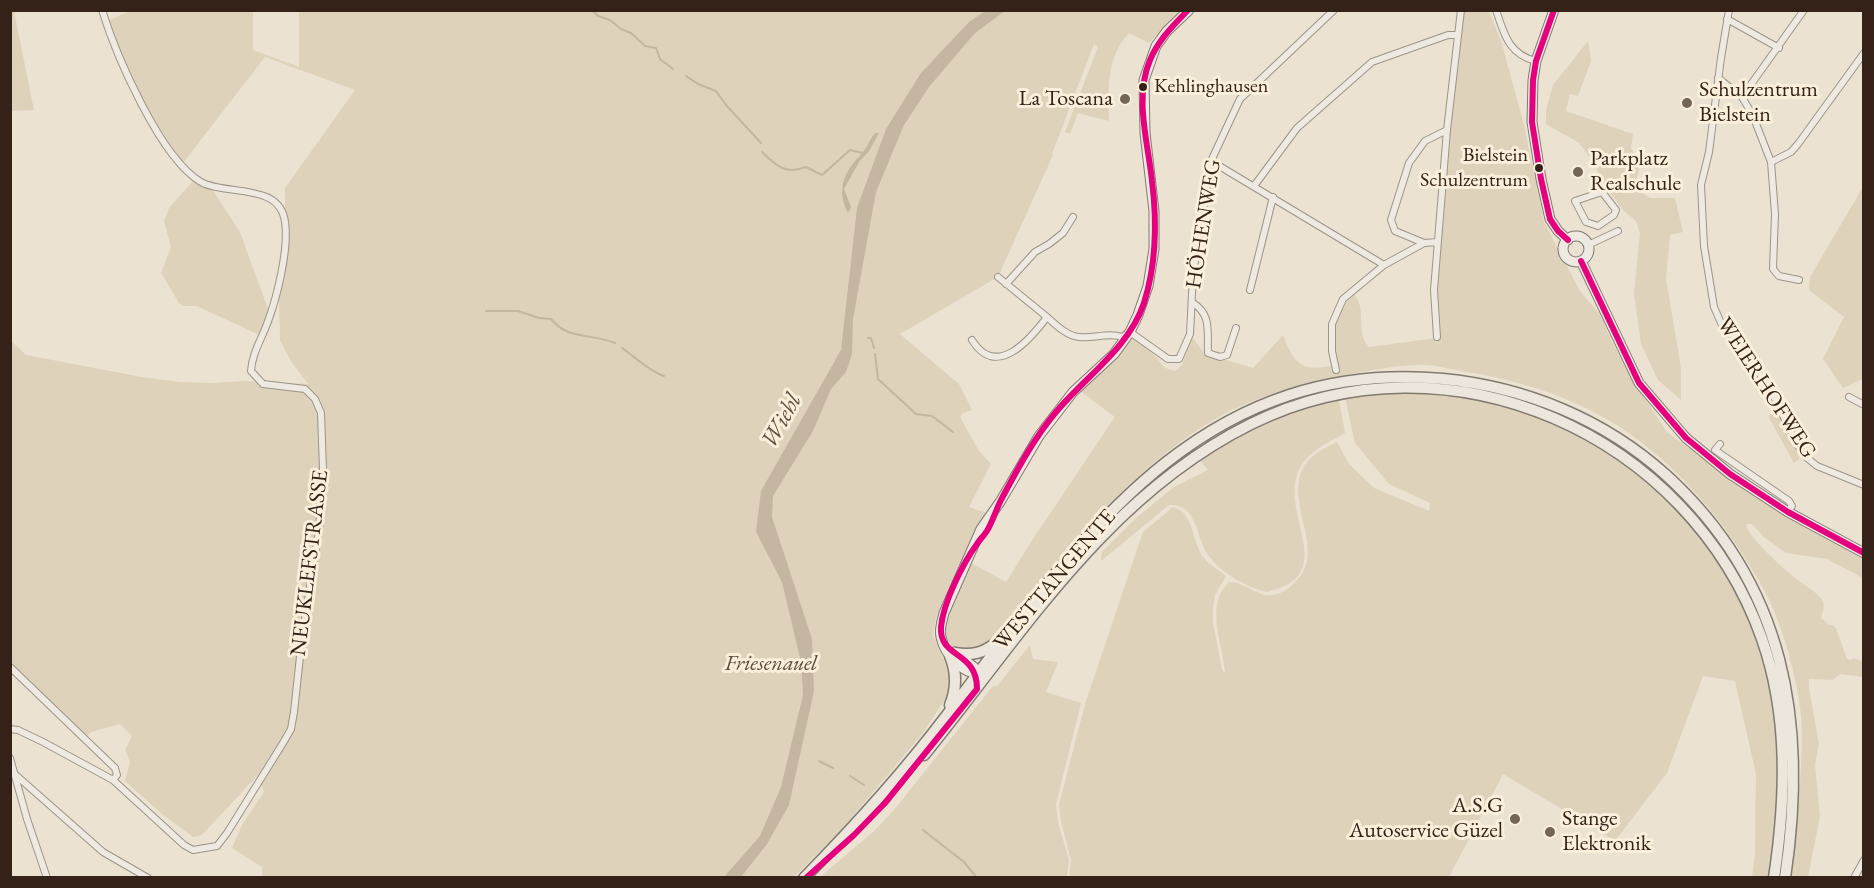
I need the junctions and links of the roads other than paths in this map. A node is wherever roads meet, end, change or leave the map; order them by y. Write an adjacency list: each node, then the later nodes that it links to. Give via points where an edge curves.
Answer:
1 (1189, 10): 37 (main road, via 1156,46 1144,80 1154,249 1148,286)
2 (1334, 10): 17 (street, HÖHENWEG, via 1240,99)
3 (1461, 10): 10 (street)
4 (1496, 10): 13 (street, via 1507,42 1519,55)
5 (1554, 10): 13 (main road)
6 (1729, 10): 9 (street, WEIERHOFWEG)
7 (1804, 10): 11 (street)
8 (102, 11): 58 (street, NEUKLEFSTRASSE, via 144,108 186,170 209,186 267,197 280,208 285,221 279,284 251,371 263,384 310,393 318,405 322,426 323,470 319,530 291,729 217,846 193,850 184,845)
9 (1726, 19): 11 (street); 14 (street, WEIERHOFWEG)
10 (1458, 35): 16 (street); 19 (street, via 1372,62 1297,128)
11 (1779, 48): 15 (street)
12 (1863, 54): 18 (street, via 1798,144)
13 (1536, 61): 24 (main road, via 1532,123 1541,179 1550,219)
14 (1718, 78): 15 (street); 44 (street, WEIERHOFWEG, via 1700,199 1714,307 1721,323 1769,387 1806,457 1816,466)
15 (1742, 97): 18 (street)
16 (1448, 130): 25 (street); 26 (street, via 1425,141 1413,154 1391,220 1395,231)
17 (1210, 161): 19 (street); 34 (street, HÖHENWEG, via 1193,273)
18 (1771, 162): 31 (street, via 1775,214 1773,269 1779,276)
19 (1254, 186): 20 (street)
20 (1273, 197): 29 (street); 33 (street)
21 (1073, 217): 32 (street, via 1063,233 1035,252)
22 (1598, 226): 22 (street, via 1616,210 1602,192 1575,201 1586,222)
23 (1618, 231): 27 (street)
24 (1568, 240): 27 (main road, via 1579,237); 28 (main road, via 1565,255 1571,261)
25 (1438, 242): 26 (street); 38 (street, via 1434,290)
26 (1424, 243): 29 (street)
27 (1588, 245): 28 (main road, via 1588,253)
28 (1581, 261): 45 (main road, via 1639,383 1658,408 1710,459)
29 (1384, 266): 40 (street, via 1343,299 1332,324)
30 (998, 277): 32 (street)
31 (1799, 280)
32 (1006, 284): 35 (street)
33 (1250, 290)
34 (1193, 303): 36 (street, HÖHENWEG, via 1206,316 1208,353 1227,355); 37 (street, HÖHENWEG, via 1190,334 1179,359 1168,359)
35 (1047, 317): 37 (street, via 1080,338 1113,334 1122,337); 39 (street, via 1031,337 1001,358 984,355)
36 (1236, 328)
37 (1130, 332): 48 (main road, via 1038,435 986,534 976,545 944,613 941,631)
38 (1437, 337)
39 (972, 340)
40 (1336, 370)
41 (1849, 397): 42 (street)
42 (1863, 405)
43 (1720, 444): 45 (street, via 1715,450 1789,501 1792,506)
44 (1863, 485)
45 (1788, 512): 46 (main road)
46 (1863, 554)
47 (1006, 635): 48 (main road, via 978,654); 51 (main road, WESTTANGENTE); 65 (main road, WESTTANGENTE, via 1059,567 1129,493 1184,449 1242,415 1299,393 1378,379 1439,379 1518,393 1593,423 1646,458 1705,515 1750,582 1774,638 1791,718 1794,780)
48 (953, 655): 51 (main road, via 967,671); 53 (main road, via 956,683)
49 (10, 667): 58 (street, via 116,768)
50 (992, 671): 51 (main road); 52 (main road, WESTTANGENTE); 64 (main road, WESTTANGENTE, via 1054,590 1123,513 1186,462 1237,431 1290,407 1366,390 1437,389 1508,401 1565,422 1637,465 1697,524 1736,580 1762,640 1781,719 1782,799)
51 (977, 674): 52 (main road); 53 (main road, WESTTANGENTE)
52 (975, 693): 63 (main road, WESTTANGENTE, via 885,803)
53 (945, 718): 63 (main road, WESTTANGENTE, via 878,800)
54 (13, 728): 58 (street, NEUKLEFSTRASSE)
55 (10, 758): 57 (street)
56 (10, 770): 57 (street)
57 (16, 776): 61 (street); 62 (street, via 103,852)
58 (113, 780)
59 (1863, 860): 60 (street)
60 (1854, 877)
61 (47, 878)
62 (148, 878)
63 (805, 878)
64 (1774, 878)
65 (1785, 878)

